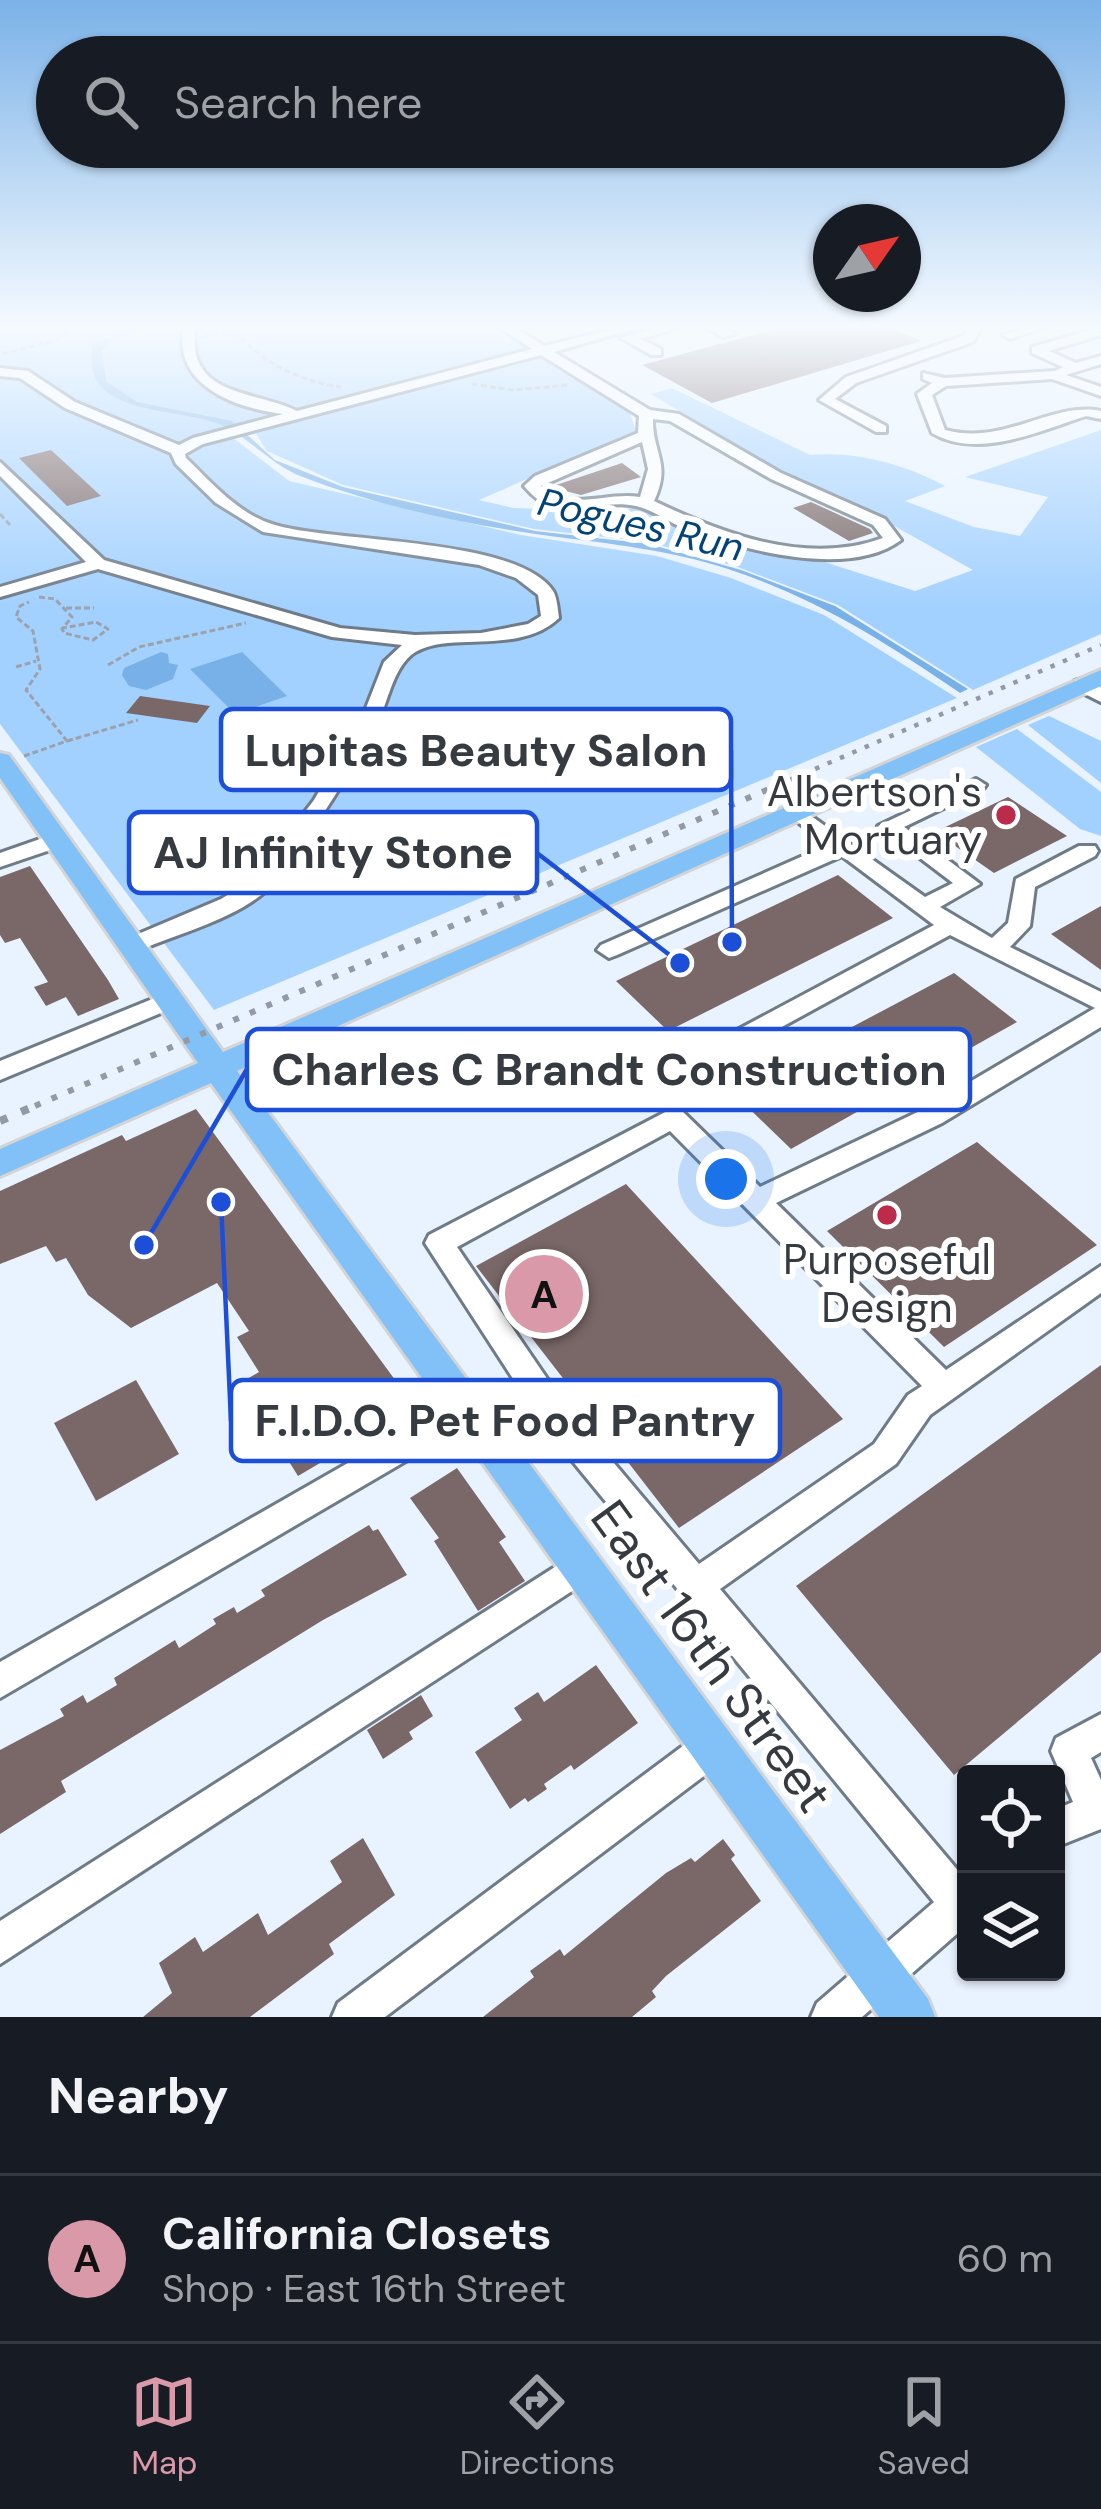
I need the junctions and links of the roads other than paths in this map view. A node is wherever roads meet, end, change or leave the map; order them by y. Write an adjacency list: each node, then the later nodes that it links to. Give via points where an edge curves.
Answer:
1 (102, 419): 10 (street)
2 (281, 419): 10 (street)
3 (646, 419): 9 (street)
4 (678, 419): 12 (street, via 776,476 879,521 893,540 810,554 695,527)
5 (862, 419): 8 (street)
6 (934, 419): 7 (street, via 939,433 956,440 992,439)
7 (1060, 419)
8 (881, 429)
9 (645, 435): 12 (street, via 656,486); 12 (street, via 532,486 564,505)
10 (180, 451): 16 (street, via 224,503 268,529 489,560 540,583 552,603 550,618 531,632)
11 (0, 467): 13 (street)
12 (645, 503)
13 (97, 564): 14 (street, via 34,590); 15 (street)
14 (0, 592)
15 (359, 638): 16 (street); 17 (street)
16 (436, 638): 17 (street, via 410,647)
17 (390, 669): 28 (street, via 323,802 260,886)
18 (1095, 686): 21 (main road)
19 (12, 758): 22 (main road, East 16th Street)
20 (976, 785): 26 (street, via 889,826 969,884)
21 (797, 812): 23 (street); 36 (main road)
22 (57, 839): 25 (street); 28 (main road, East 16th Street)
23 (843, 847): 26 (street); 29 (street)
24 (1087, 851): 30 (street, via 1024,884 1019,926)
25 (0, 860)
26 (922, 907): 27 (street)
27 (950, 926): 30 (street); 34 (street)
28 (133, 945): 31 (main road, East 16th Street)
29 (609, 950)
30 (993, 950): 32 (street)
31 (172, 999): 35 (street); 36 (main road, East 16th Street)
32 (1101, 1002)
33 (1101, 1015): 38 (street, via 867,1152)
34 (705, 1058)
35 (2, 1065)
36 (217, 1066): 37 (main road); 41 (main road, East 16th Street)
37 (0, 1163)
38 (756, 1200): 40 (street); 43 (street, via 673,1118 439,1244 554,1415)
39 (1101, 1278): 40 (street)
40 (944, 1388): 43 (street, via 919,1405 885,1454)
41 (465, 1410): 42 (main road, East 16th Street); 44 (street)
42 (580, 1567): 46 (main road, East 16th Street); 51 (street)
43 (694, 1587): 49 (street)
44 (0, 1682)
45 (1101, 1732): 47 (street, via 1069,1751)
46 (712, 1747): 52 (main road, East 16th Street); 53 (street)
47 (1099, 1810): 48 (street)
48 (1065, 1824)
49 (957, 1894)
50 (957, 1908): 52 (street)
51 (0, 1944)
52 (880, 1977): 54 (street); 55 (main road, East 16th Street)
53 (352, 2017)
54 (831, 2017)
55 (910, 2017)

